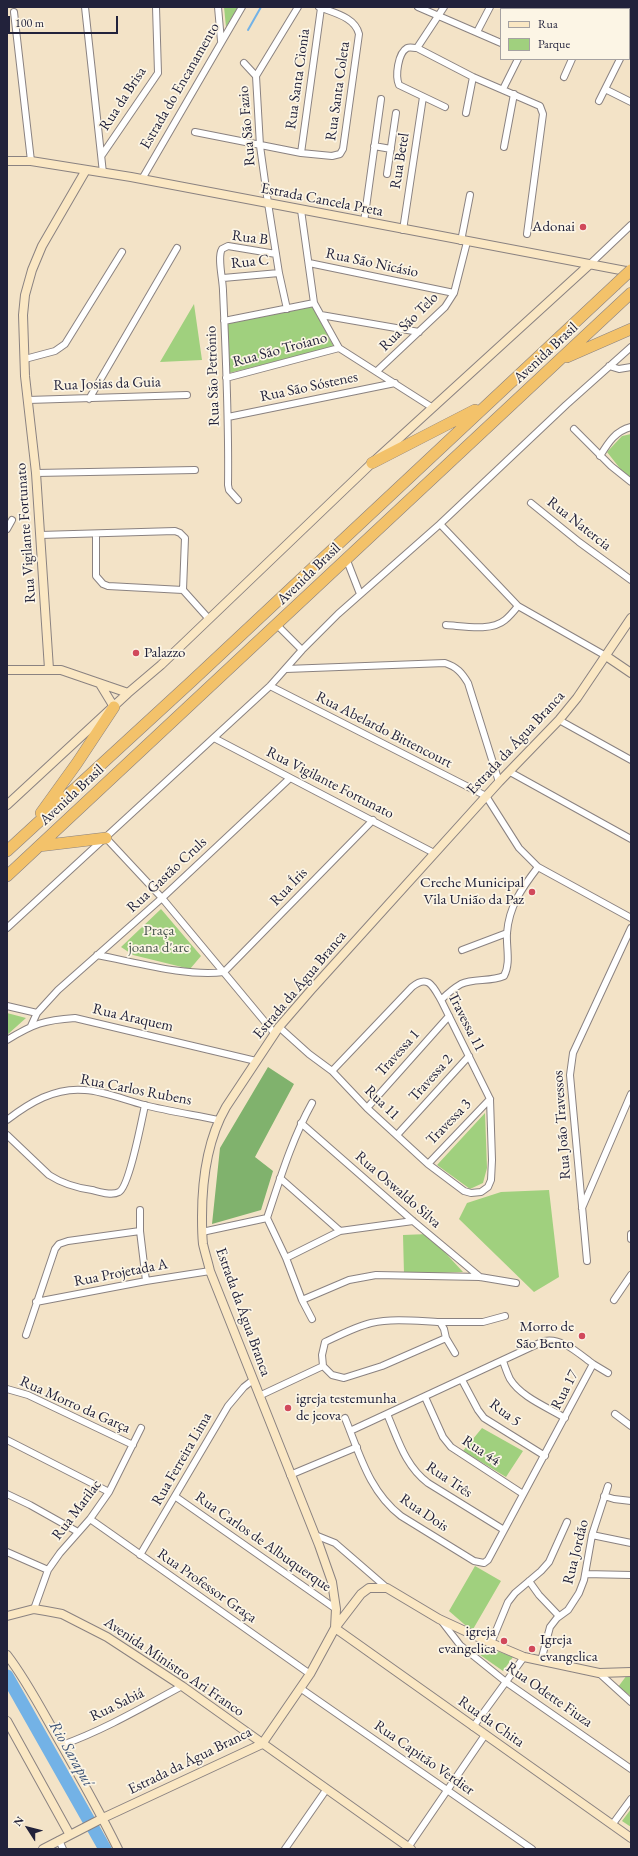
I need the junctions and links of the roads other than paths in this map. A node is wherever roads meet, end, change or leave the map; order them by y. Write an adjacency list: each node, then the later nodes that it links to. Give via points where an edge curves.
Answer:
1 (85, 7): 39 (street)
2 (156, 7): 39 (street, Rua da Brisa, via 158,73)
3 (218, 7): 13 (street)
4 (242, 7): 13 (street, Estrada do Encanamento)
5 (298, 7): 20 (street)
6 (320, 7): 38 (street, Rua Santa Cionia); 38 (street, Rua Santa Coleta, via 350,20 360,34 344,148 340,154 332,156)
7 (418, 7): 11 (street)
8 (444, 7): 11 (street)
9 (490, 7): 12 (street)
10 (14, 12): 41 (street)
11 (438, 17): 12 (street); 15 (street)
12 (477, 32): 14 (street)
13 (221, 42): 45 (street, Estrada do Encanamento)
14 (500, 43)
15 (417, 48): 21 (street); 26 (street, via 405,49 401,56 397,80 402,88)
16 (518, 60): 23 (street)
17 (572, 60): 22 (street)
18 (620, 60): 24 (street)
19 (244, 63): 20 (street, Rua São Fazio)
20 (256, 76): 34 (street, Rua São Fazio)
21 (473, 76): 23 (street); 32 (street)
22 (564, 77)
23 (503, 89): 25 (street)
24 (605, 89): 28 (street); 29 (street)
25 (514, 94): 36 (street); 52 (street, via 537,104 542,110)
26 (423, 97): 30 (street); 51 (street, Rua Betel)
27 (381, 99): 35 (street)
28 (599, 101)
29 (631, 102)
30 (445, 107)
31 (396, 113): 37 (street)
32 (466, 113)
33 (195, 132): 34 (street)
34 (260, 146): 38 (street); 47 (street, Rua São Fazio)
35 (374, 146): 37 (street); 49 (street)
36 (504, 147)
37 (390, 149): 44 (street)
38 (301, 153)
39 (102, 155): 43 (street)
40 (7, 161): 41 (street, Estrada Cancela Preta)
41 (31, 161): 42 (street, Estrada Cancela Preta)
42 (86, 170): 43 (street, Estrada Cancela Preta); 73 (street, Rua Vigilante Fortunato, via 48,232 32,270 25,294 23,315)
43 (103, 173): 45 (street, Estrada Cancela Preta)
44 (387, 174)
45 (142, 179): 47 (street, Estrada Cancela Preta)
46 (470, 195): 53 (street, Rua São Telo)
47 (268, 204): 48 (street, Estrada Cancela Preta); 57 (street, Rua São Fazio)
48 (300, 210): 49 (street, Estrada Cancela Preta); 58 (street)
49 (364, 222): 51 (street, Estrada Cancela Preta)
50 (631, 225): 59 (street)
51 (403, 230): 53 (street, Estrada Cancela Preta)
52 (527, 234)
53 (464, 241): 59 (street, Estrada Cancela Preta); 63 (street, Rua São Telo)
54 (177, 248): 81 (street)
55 (222, 249): 57 (street, Rua B, via 228,246); 62 (street, Rua São Petrônio, via 220,254)
56 (122, 252): 73 (street, via 65,344 55,351)
57 (276, 254): 61 (street, Rua São Fazio)
58 (309, 263): 63 (street, Rua São Nicásio); 65 (street)
59 (589, 264): 60 (street, Estrada Cancela Preta); 84 (street)
60 (631, 271): 83 (highway, Avenida Brasil, bridge)
61 (279, 273): 62 (street, Rua C); 66 (street, Rua São Fazio)
62 (223, 278): 68 (street, Rua São Petrônio)
63 (454, 293): 70 (street, Rua São Telo, via 445,307)
64 (631, 293): 74 (highway, Avenida Brasil)
65 (314, 303): 66 (street); 67 (street)
66 (287, 309): 68 (street)
67 (321, 315): 70 (street); 72 (street)
68 (224, 321): 78 (street, Rua São Petrônio)
69 (631, 329): 74 (highway)
70 (419, 332): 77 (street, Rua São Telo)
71 (631, 347): 75 (street)
72 (339, 348): 77 (street); 78 (street, Rua São Troiano)
73 (25, 359): 82 (street, Rua Vigilante Fortunato)
74 (559, 361): 100 (highway, Avenida Brasil)
75 (609, 366): 76 (street, via 619,369); 96 (street)
76 (631, 367)
77 (377, 371): 79 (street)
78 (226, 378): 85 (street, Rua São Petrônio)
79 (395, 383): 84 (street); 85 (street, Rua São Sóstenes)
80 (187, 395): 81 (street, Rua Josias da Guia)
81 (89, 398): 82 (street, Rua Josias da Guia)
82 (28, 400): 91 (street, Rua Vigilante Fortunato)
83 (486, 404): 89 (highway); 130 (highway, Avenida Brasil)
84 (433, 408): 89 (street)
85 (228, 417): 93 (street, Rua São Petrônio, via 228,485)
86 (631, 427): 88 (street, via 611,439)
87 (574, 429): 88 (street)
88 (600, 456): 92 (street)
89 (372, 463): 106 (street)
90 (196, 470): 91 (street)
91 (36, 473): 99 (street, Rua Vigilante Fortunato)
92 (631, 482)
93 (238, 500)
94 (531, 503): 101 (street, Rua Natercia)
95 (12, 520): 97 (street)
96 (440, 524): 103 (street); 104 (street)
97 (7, 529)
98 (96, 534): 99 (street); 102 (street, via 96,570 98,580 103,584); 102 (street, via 175,531 180,533 185,538)
99 (40, 535): 111 (street, Rua Vigilante Fortunato)
100 (346, 558): 103 (street); 107 (highway, Avenida Brasil)
101 (631, 580)
102 (183, 590): 106 (street)
103 (360, 594): 109 (street)
104 (518, 606): 108 (street, via 505,621 497,625); 110 (street)
105 (631, 618): 110 (street, Estrada da Água Branca)
106 (209, 619): 117 (street, via 162,665)
107 (277, 625): 109 (street); 131 (highway, Avenida Brasil)
108 (446, 625)
109 (302, 650): 112 (street)
110 (606, 656): 114 (street); 119 (street, Estrada da Água Branca)
111 (49, 669): 113 (street); 115 (street, via 61,670)
112 (286, 669): 116 (street); 124 (street, via 445,663 453,665 468,683)
113 (7, 670)
114 (631, 673)
115 (100, 684): 117 (street); 118 (street)
116 (270, 686): 120 (street); 125 (street, Rua Abelardo Bittencourt)
117 (128, 693): 118 (street)
118 (114, 706): 126 (street); 130 (highway, via 77,764)
119 (559, 720): 121 (street); 122 (street, Estrada da Água Branca)
120 (214, 738): 123 (street, Rua Vigilante Fortunato); 128 (street)
121 (631, 760)
122 (510, 772): 124 (street, Estrada da Água Branca); 129 (street)
123 (289, 779): 127 (street, Rua Vigilante Fortunato); 136 (street, Rua Gastão Cruls)
124 (499, 782): 125 (street, Estrada da Água Branca)
125 (486, 796): 133 (street, Estrada da Água Branca); 134 (street, via 516,844)
126 (7, 805)
127 (373, 820): 133 (street, Rua Vigilante Fortunato); 143 (street, Rua Íris)
128 (106, 838): 131 (highway); 136 (street, Rua 11); 138 (street)
129 (631, 839)
130 (19, 840): 132 (highway, Avenida Brasil)
131 (39, 846): 135 (highway, Avenida Brasil)
132 (7, 851)
133 (434, 853): 149 (street, Estrada da Água Branca)
134 (538, 867): 137 (street); 140 (street, via 514,902)
135 (7, 876)
136 (162, 898): 142 (street, Rua Gastão Cruls); 143 (street, Rua 11)
137 (631, 918)
138 (7, 928)
139 (631, 928): 167 (street, Rua João Travessos, via 570,1062)
140 (507, 933): 141 (street); 144 (street, via 508,965 504,976 461,984)
141 (462, 950)
142 (97, 956): 143 (street, via 192,973); 146 (street, Rua Gastão Cruls, via 58,990)
143 (224, 972): 149 (street, Rua 11)
144 (441, 1000): 147 (street, Travessa 11); 153 (street, Travessa 11, via 428,982 418,982)
145 (7, 1006): 146 (street)
146 (37, 1013): 148 (street, Rua Gastão Cruls)
147 (449, 1016): 151 (street, Travessa 11); 158 (street, Travessa 1)
148 (31, 1026): 150 (street, Rua Araquem); 152 (street, Rua Araquem, via 55,1019 75,1018)
149 (277, 1031): 152 (street, Estrada da Água Branca); 153 (street, Rua 11)
150 (7, 1040)
151 (469, 1056): 155 (street, Travessa 11); 163 (street, Travessa 2)
152 (256, 1061): 160 (street, Estrada da Água Branca)
153 (332, 1070): 158 (street, Rua 11)
154 (631, 1094): 167 (street)
155 (490, 1099): 164 (street, Travessa 3); 166 (street, Travessa 11, via 491,1180 488,1187 481,1192)
156 (312, 1103): 161 (street)
157 (145, 1105): 159 (street, Rua Carlos Rubens, via 86,1090 73,1090 43,1097); 160 (street, Rua Carlos Rubens); 162 (street, via 128,1179 118,1193 83,1189 57,1181)
158 (367, 1108): 163 (street, Rua 11)
159 (7, 1120)
160 (218, 1120): 172 (street, Estrada da Água Branca, via 204,1172)
161 (301, 1123): 165 (street); 170 (street, Rua Oswaldo Silva)
162 (7, 1135)
163 (397, 1135): 164 (street, Rua 11)
164 (428, 1164): 166 (street, Rua 11, via 456,1186)
165 (280, 1178): 169 (street); 173 (street)
166 (471, 1193)
167 (581, 1209): 177 (street, Rua João Travessos)
168 (140, 1210): 171 (street)
169 (267, 1218): 172 (street); 176 (street)
170 (413, 1221): 173 (street); 180 (street, Rua Oswaldo Silva)
171 (140, 1231): 181 (street); 185 (street, via 59,1244 51,1257)
172 (202, 1232): 178 (street, Estrada da Água Branca)
173 (340, 1232): 176 (street)
174 (631, 1234): 175 (street)
175 (631, 1239)
176 (286, 1258): 183 (street)
177 (587, 1261)
178 (210, 1271): 181 (street, Rua Projetada A); 196 (street, Estrada da Água Branca)
179 (631, 1275): 184 (street)
180 (480, 1276): 182 (street); 183 (street, via 376,1275 349,1280)
181 (146, 1280): 185 (street, Rua Projetada A)
182 (516, 1283)
183 (302, 1300): 187 (street)
184 (614, 1300)
185 (36, 1302): 189 (street)
186 (505, 1316): 188 (street, via 483,1322)
187 (312, 1319)
188 (440, 1322): 190 (street); 194 (street, via 411,1320 372,1323 359,1327 325,1342)
189 (26, 1335)
190 (446, 1338): 191 (street); 194 (street, via 382,1366 344,1378 332,1375)
191 (455, 1353)
192 (503, 1361): 193 (street, Rua 17, via 552,1339); 197 (street, Rua 17); 204 (street, via 509,1378 523,1393)
193 (593, 1364): 195 (street); 204 (street, Rua 17)
194 (323, 1366): 199 (street)
195 (608, 1373)
196 (253, 1380): 199 (street, Estrada da Água Branca); 218 (street, Rua Ferreira Lima, via 228,1406)
197 (462, 1380): 200 (street, Rua 17); 211 (street, Rua 5, via 484,1418)
198 (7, 1389): 209 (street, Rua Morro da Garça, via 28,1394)
199 (258, 1396): 212 (street, Estrada da Água Branca)
200 (426, 1397): 201 (street, Rua 17); 216 (street, Rua 44, via 443,1437 451,1447)
201 (387, 1414): 207 (street, Rua 17); 222 (street, Rua Três, via 404,1454 417,1476)
202 (616, 1414): 205 (street)
203 (345, 1418): 207 (street, Rua Dois)
204 (566, 1418): 211 (street, Rua 17)
205 (631, 1426)
206 (141, 1428): 209 (street, Rua Marilac)
207 (350, 1431): 210 (street, Rua Dois)
208 (7, 1440): 214 (street)
209 (133, 1445): 214 (street, Rua Marilac)
210 (357, 1447): 212 (street); 229 (street, Rua Dois, via 372,1483 390,1508 474,1561 482,1563)
211 (545, 1456): 216 (street, Rua 17)
212 (290, 1475): 224 (street, Estrada da Água Branca)
213 (608, 1486): 217 (street, Rua Jordão)
214 (109, 1492): 220 (street, Rua Marilac)
215 (7, 1494): 223 (street)
216 (523, 1494): 222 (street, Rua 17)
217 (604, 1496): 219 (street); 225 (street, Rua Jordão)
218 (176, 1497): 228 (street, Rua Ferreira Lima); 237 (street, Rua Carlos de Albuquerque)
219 (631, 1501)
220 (90, 1519): 223 (street, Rua Marilac); 228 (street, Rua Professor Graça)
221 (567, 1522): 233 (street, via 549,1562)
222 (504, 1530): 229 (street, Rua 17)
223 (78, 1532): 230 (street, Rua Marilac)
224 (315, 1534): 234 (street, via 335,1543); 237 (street, Estrada da Água Branca, via 332,1582)
225 (592, 1535): 226 (street); 231 (street, Rua Jordão)
226 (631, 1543)
227 (7, 1552): 230 (street)
228 (140, 1555): 249 (street, Rua Professor Graça)
229 (488, 1560)
230 (48, 1570): 235 (street, Rua Marilac)
231 (585, 1574): 232 (street); 240 (street, Rua Jordão, via 579,1594 568,1610)
232 (631, 1575)
233 (529, 1581): 240 (street); 243 (street, via 514,1593 508,1602)
234 (387, 1588): 241 (street); 242 (street, via 369,1588 361,1594)
235 (34, 1609): 238 (street, Avenida Ministro Ari Franco); 251 (street, Avenida Ministro Ari Franco, via 62,1614 86,1625)
236 (7, 1610): 238 (street)
237 (336, 1610): 242 (street, Estrada da Água Branca)
238 (20, 1612): 239 (street, Avenida Ministro Ari Franco)
239 (7, 1616)
240 (559, 1616): 246 (street, Rua Jordão, via 550,1627)
241 (440, 1619): 243 (street); 250 (street, Rua Odette Fiuza, via 460,1645)
242 (336, 1628): 249 (street, Estrada da Água Branca); 255 (street, Rua da Chita)
243 (491, 1643): 245 (street)
244 (7, 1655): 258 (street, via 18,1669)
245 (524, 1656): 246 (street); 250 (street)
246 (541, 1661): 248 (street)
247 (631, 1672): 248 (street)
248 (599, 1673): 253 (street)
249 (310, 1674): 252 (street, Estrada da Água Branca)
250 (506, 1682): 255 (street); 259 (street, Rua Odette Fiuza)
251 (182, 1686): 257 (street, Avenida Ministro Ari Franco); 258 (street, Rua Sabiá, via 139,1710)
252 (300, 1688): 257 (street, Estrada da Água Branca); 261 (street, Rua Capitão Verdier)
253 (631, 1702)
254 (7, 1721): 265 (street)
255 (473, 1727): 256 (street, Rua da Chita)
256 (486, 1735): 261 (street); 264 (street, Rua da Chita)
257 (262, 1744): 260 (street, Avenida Ministro Ari Franco); 263 (street, Estrada da Água Branca)
258 (62, 1745): 263 (street)
259 (631, 1769)
260 (326, 1790): 268 (street, Avenida Ministro Ari Franco); 273 (street)
261 (447, 1790): 268 (street); 269 (street, Rua Capitão Verdier)
262 (631, 1799): 264 (street)
263 (103, 1818): 265 (street, Estrada da Água Branca); 272 (street)
264 (612, 1825): 266 (street, Rua da Chita)
265 (70, 1835): 267 (street, Estrada da Água Branca)
266 (631, 1838)
267 (60, 1840): 270 (street, Estrada da Água Branca); 271 (street)
268 (409, 1848)
269 (528, 1848)
270 (43, 1849)
271 (63, 1849)
272 (118, 1849)
273 (285, 1849)

